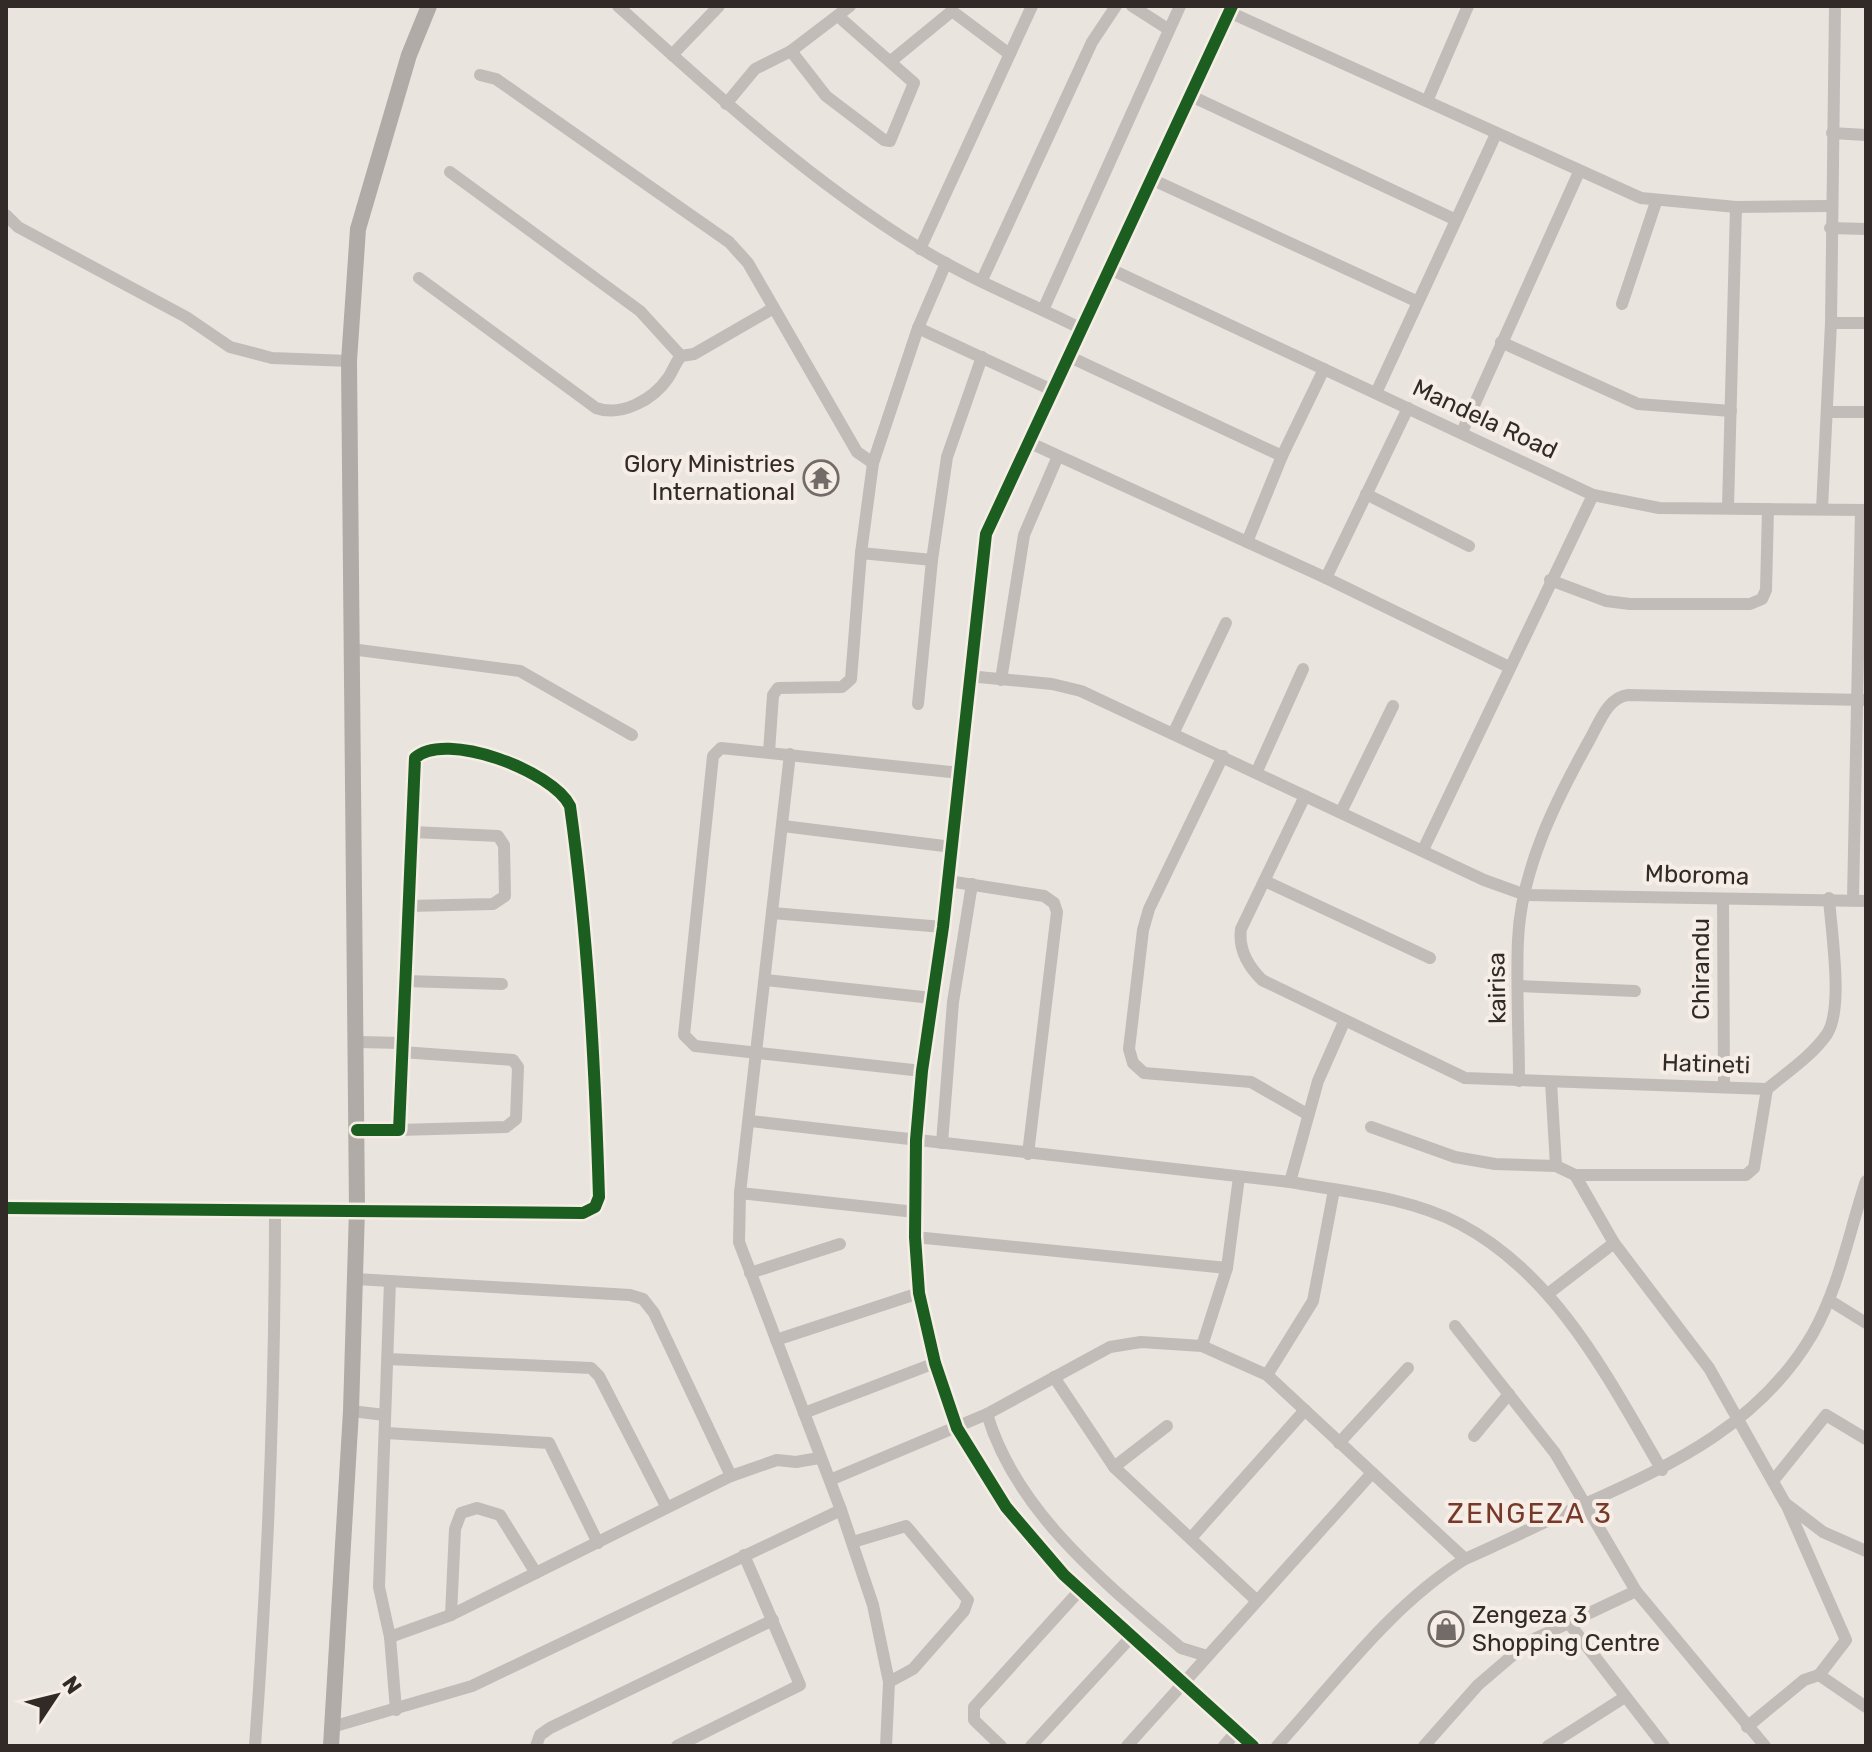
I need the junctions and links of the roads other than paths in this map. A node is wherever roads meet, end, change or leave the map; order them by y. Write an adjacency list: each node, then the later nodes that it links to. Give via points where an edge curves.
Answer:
1 (429, 6): 52 (main road, via 409,55 358,229)
2 (618, 6): 16 (street)
3 (719, 6): 16 (street)
4 (850, 6): 12 (street)
5 (1032, 6): 15 (street)
6 (1116, 6): 39 (street, via 1092,42)
7 (1132, 6): 13 (street)
8 (1180, 6): 13 (street)
9 (1468, 6): 20 (street)
10 (1835, 6): 22 (street)
11 (1230, 9): 19 (street); 20 (street)
12 (838, 16): 14 (street); 17 (street)
13 (1168, 29): 43 (street)
14 (791, 51): 17 (street, via 826,96 888,142 914,86); 21 (street, via 755,69)
15 (1008, 53): 17 (street, via 952,11); 35 (street)
16 (672, 55): 21 (street)
17 (891, 61)
18 (480, 75): 42 (street, via 496,79 729,242 748,263)
19 (1189, 95): 27 (street); 32 (street)
20 (1427, 101): 23 (street)
21 (726, 104): 35 (street)
22 (1832, 133): 24 (street); 29 (street)
23 (1496, 134): 26 (street); 32 (street)
24 (1866, 135)
25 (450, 172): 49 (street, via 640,311)
26 (1579, 172): 28 (street); 48 (street)
27 (1151, 179): 37 (street); 40 (street)
28 (1656, 202): 30 (street); 41 (street)
29 (1830, 206): 30 (street); 33 (street)
30 (1736, 207): 57 (street)
31 (6, 215): 52 (street, via 18,227 186,317 230,347 272,358)
32 (1454, 219): 40 (street)
33 (1830, 228): 34 (street); 44 (street)
34 (1866, 229)
35 (920, 249): 36 (street)
36 (946, 263): 39 (street); 46 (street)
37 (1110, 269): 47 (street); 53 (street, Mandela Road)
38 (419, 278): 49 (street, via 607,412 653,393)
39 (982, 280): 43 (street)
40 (1416, 301): 55 (street)
41 (1622, 304)
42 (772, 309): 49 (street, via 694,354); 64 (street, via 857,452)
43 (1043, 310): 47 (street)
44 (1831, 323): 45 (street); 58 (street)
45 (1866, 323)
46 (918, 328): 50 (street); 64 (street)
47 (1082, 329): 51 (street)
48 (1501, 342): 57 (street, via 1638,404); 60 (street)
49 (681, 356)
50 (982, 357): 54 (street); 74 (street, via 947,457)
51 (1070, 357): 54 (street); 63 (street)
52 (349, 361): 79 (main road)
53 (1324, 369): 55 (street, Mandela Road); 63 (street)
54 (1052, 390): 61 (street)
55 (1376, 393): 56 (street, Mandela Road)
56 (1408, 408): 60 (street, Mandela Road); 65 (street)
57 (1731, 411): 67 (street)
58 (1828, 412): 59 (street); 69 (street)
59 (1866, 412)
60 (1462, 432): 66 (street, Mandela Road)
61 (1028, 442): 62 (street); 82 (street, via 986,534)
62 (1058, 456): 71 (street); 83 (street, via 1024,535)
63 (1282, 456): 71 (street)
64 (873, 463): 73 (street)
65 (1366, 494): 72 (street); 75 (street)
66 (1593, 495): 67 (street, Mandela Road, via 1659,508); 76 (street)
67 (1728, 507): 68 (street, Mandela Road)
68 (1768, 509): 69 (street, Mandela Road); 76 (street, via 1766,590 1762,599 1750,604 1630,604 1606,601)
69 (1822, 509): 70 (street, Mandela Road)
70 (1863, 510): 77 (street)
71 (1247, 542): 75 (street)
72 (1469, 546)
73 (861, 553): 74 (street); 89 (street, via 851,679 842,687 778,688)
74 (932, 560): 85 (street)
75 (1326, 578): 80 (street)
76 (1550, 580): 80 (street)
77 (1863, 608): 84 (street)
78 (1226, 623): 87 (street)
79 (351, 649): 88 (street, via 520,671); 119 (main road)
80 (1509, 667): 100 (street)
81 (1303, 669): 92 (street)
82 (968, 676): 83 (street, Mboroma); 93 (street)
83 (1001, 680): 87 (street, Mboroma, via 1068,686)
84 (1863, 700): 94 (street); 104 (street, kairisa, via 1619,697 1564,786)
85 (918, 704)
86 (1393, 706): 96 (street)
87 (1173, 734): 91 (street, Mboroma)
88 (632, 735)
89 (769, 752): 90 (street); 121 (street, via 721,748 713,756 683,1028 695,1046)
90 (790, 754): 93 (street); 97 (street)
91 (1223, 756): 92 (street, Mboroma); 127 (street, via 1149,909 1129,1049 1133,1063 1144,1073 1251,1082)
92 (1257, 771): 95 (street, Mboroma)
93 (960, 773): 99 (street)
94 (1862, 791): 107 (street)
95 (1305, 796): 96 (street, Mboroma); 102 (street, Hatineti)
96 (1341, 812): 100 (street, Mboroma)
97 (783, 826): 99 (street); 109 (street)
98 (413, 832): 108 (street); 108 (street, via 498,836 504,845 505,896 493,904); 143 (street, via 412,767 423,750 489,755 544,781 567,800 589,969 599,1197 595,1207 583,1213)
99 (952, 847): 101 (street)
100 (1423, 850): 104 (street, Mboroma)
101 (948, 881): 103 (street); 110 (street)
102 (1265, 881): 111 (street); 118 (street, Hatineti, via 1241,929 1248,964 1262,980)
103 (972, 884): 133 (street, via 953,1002); 134 (street, via 1044,896 1057,912)
104 (1526, 895): 106 (street, Mboroma); 115 (street, kairisa, via 1518,938)
105 (1829, 898): 106 (street, Mboroma); 107 (street, Mboroma); 126 (street, Hatineti, via 1835,1013 1828,1033 1814,1049)
106 (1723, 900): 125 (street, Chirandu)
107 (1860, 900)
108 (409, 906): 113 (street)
109 (772, 913): 110 (street); 112 (street)
110 (943, 927): 117 (street)
111 (1430, 958)
112 (766, 980): 117 (street); 121 (street)
113 (406, 981): 114 (street); 120 (street)
114 (502, 984)
115 (1519, 986): 116 (street); 123 (street, kairisa)
116 (1635, 991)
117 (932, 998): 122 (street)
118 (1344, 1022): 123 (street, Hatineti, via 1465,1078); 127 (street)
119 (358, 1042): 120 (street); 130 (main road)
120 (402, 1047): 131 (street); 131 (street, via 513,1060 518,1067 516,1119 506,1127)
121 (758, 1054): 122 (street); 128 (street)
122 (922, 1071): 132 (street)
123 (1519, 1081): 124 (street, Hatineti)
124 (1551, 1082): 125 (street, Hatineti); 135 (street)
125 (1724, 1086): 126 (street, Hatineti)
126 (1767, 1089): 136 (street, via 1754,1168 1746,1175)
127 (1307, 1114): 139 (street)
128 (750, 1121): 132 (street); 141 (street)
129 (1371, 1127): 135 (street, via 1475,1162)
130 (357, 1130): 131 (street); 143 (main road)
131 (399, 1130)
132 (916, 1140): 133 (street); 144 (street)
133 (942, 1143): 134 (street)
134 (1028, 1154): 137 (street)
135 (1556, 1166): 136 (street)
136 (1575, 1175): 148 (street)
137 (1239, 1177): 139 (street); 150 (street)
138 (1866, 1181): 146 (street)
139 (1290, 1182): 140 (street)
140 (1334, 1190): 155 (street, via 1397,1202 1460,1224); 164 (street, via 1313,1301)
141 (740, 1193): 144 (street); 151 (street, via 739,1242)
142 (6, 1208): 145 (street)
143 (357, 1209): 145 (street); 152 (main road)
144 (915, 1212): 147 (street)
145 (275, 1213): 215 (street, via 271,1503)
146 (1861, 1214): 156 (street)
147 (915, 1237): 150 (street); 154 (street)
148 (1614, 1243): 155 (street); 172 (street, via 1709,1368)
149 (840, 1244): 151 (street)
150 (1227, 1268): 160 (street)
151 (750, 1273): 159 (street)
152 (356, 1279): 153 (street); 168 (main road)
153 (390, 1281): 161 (street); 183 (street, via 643,1299)
154 (919, 1293): 159 (street); 162 (street)
155 (1549, 1293): 181 (street)
156 (1829, 1300): 157 (street); 172 (street, via 1790,1367)
157 (1866, 1323)
158 (1455, 1326): 166 (street)
159 (776, 1340): 169 (street)
160 (1202, 1346): 164 (street); 165 (street, via 1124,1344)
161 (388, 1359): 171 (street); 188 (street, via 591,1368)
162 (935, 1363): 169 (street); 174 (street)
163 (1408, 1368): 178 (street)
164 (1267, 1375): 167 (street)
165 (1054, 1377): 170 (street); 180 (street)
166 (1509, 1394): 176 (street); 187 (street, via 1555,1453)
167 (1305, 1410): 178 (street); 190 (street)
168 (351, 1411): 171 (street); 212 (main road)
169 (804, 1413): 179 (street)
170 (987, 1414): 174 (street); 205 (street, via 1011,1471 1052,1527 1181,1648)
171 (385, 1415): 175 (street)
172 (1738, 1422): 181 (street); 185 (street)
173 (1167, 1426): 180 (street)
174 (957, 1428): 184 (street); 197 (street, via 1031,1541)
175 (386, 1433): 192 (street, via 549,1443); 204 (street, via 379,1587)
176 (1474, 1436)
177 (1866, 1439): 185 (street, via 1826,1415)
178 (1339, 1443): 182 (street)
179 (819, 1458): 183 (street, via 777,1460); 184 (street)
180 (1114, 1467): 190 (street)
181 (1662, 1470): 187 (street)
182 (1372, 1473): 195 (street); 199 (street)
183 (731, 1476): 188 (street)
184 (830, 1480): 189 (street)
185 (1773, 1481): 186 (street)
186 (1785, 1503): 193 (street, via 1823,1532); 206 (street, via 1846,1640)
187 (1584, 1504): 195 (street); 198 (street)
188 (666, 1506): 192 (street)
189 (841, 1510): 191 (street); 194 (street)
190 (1191, 1538): 199 (street)
191 (853, 1542): 207 (street); 207 (street, via 906,1526 968,1600 913,1669)
192 (598, 1543): 196 (street)
193 (1866, 1551)
194 (744, 1555): 201 (street); 211 (street, via 472,1686)
195 (1465, 1559): 225 (street, via 1408,1601)
196 (536, 1573): 200 (street); 200 (street, via 500,1515 477,1508 461,1513 455,1529)
197 (1081, 1589): 203 (street); 220 (street, via 974,1707 974,1720)
198 (1636, 1591): 202 (street); 213 (street)
199 (1256, 1600): 205 (street)
200 (451, 1615): 204 (street)
201 (773, 1620): 217 (street, via 559,1723 540,1735); 218 (street, via 800,1685)
202 (1568, 1622): 209 (street); 226 (street, via 1528,1642 1499,1666)
203 (1132, 1636): 208 (street); 221 (street)
204 (390, 1637): 211 (street)
205 (1207, 1656): 208 (street)
206 (1819, 1675): 210 (street); 213 (street, via 1804,1680)
207 (889, 1682): 219 (street)
208 (1185, 1684): 214 (street); 222 (street)
209 (1625, 1697): 227 (street); 228 (street)
210 (1866, 1707)
211 (396, 1710): 212 (street)
212 (332, 1727): 216 (main road)
213 (1747, 1727): 229 (street)
214 (1236, 1732): 223 (street); 224 (street)
215 (255, 1746)
216 (331, 1746)
217 (536, 1746)
218 (677, 1746)
219 (886, 1746)
220 (1001, 1746)
221 (1031, 1746)
222 (1127, 1746)
223 (1224, 1746)
224 (1253, 1746)
225 (1277, 1746)
226 (1424, 1746)
227 (1548, 1746)
228 (1664, 1746)
229 (1765, 1746)

